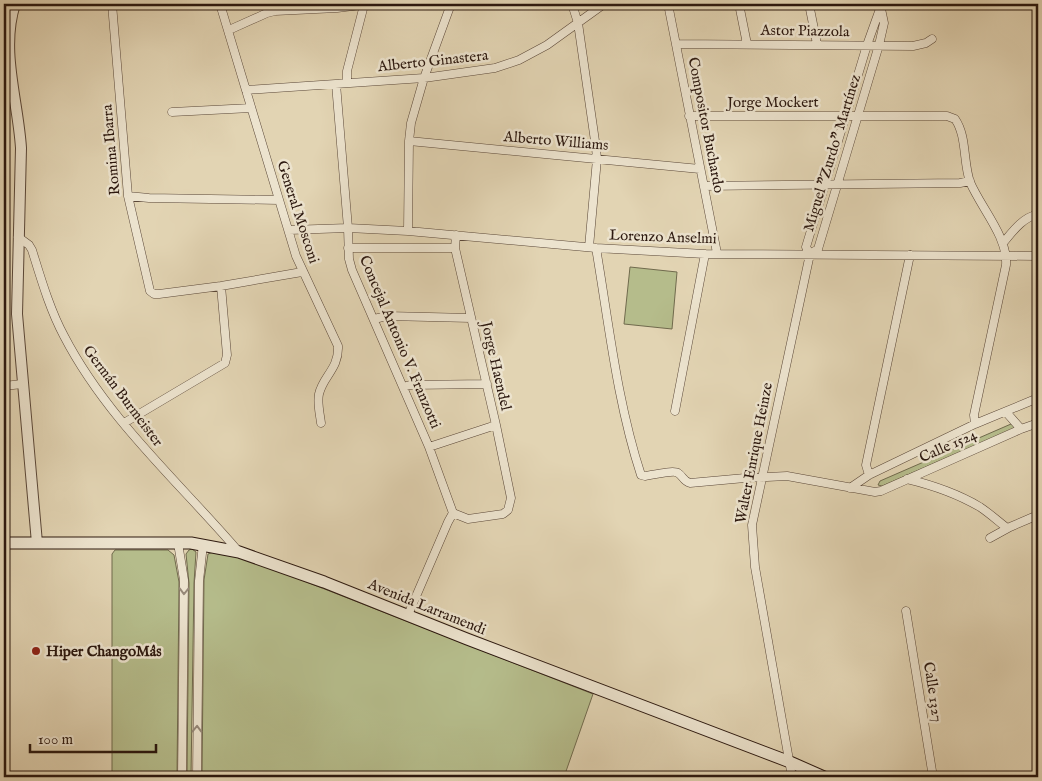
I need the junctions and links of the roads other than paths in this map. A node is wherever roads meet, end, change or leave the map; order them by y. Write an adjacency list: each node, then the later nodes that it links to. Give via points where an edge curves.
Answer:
1 (15, 4): 43 (street, via 8,20 6,55 20,132)
2 (112, 4): 36 (street, Romina Ibarra)
3 (220, 4): 13 (street, General Mosconi)
4 (367, 4): 13 (street, via 267,13); 21 (street, via 347,71)
5 (451, 4): 20 (street)
6 (572, 4): 12 (street)
7 (604, 4): 12 (street, Alberto Ginastera)
8 (668, 4): 15 (street, Compositor Buchardo)
9 (739, 4): 16 (street)
10 (809, 4): 17 (street)
11 (881, 5): 18 (street, Miguel "Zurdo" Martínez); 19 (street, Miguel "Zurdo" Martínez, via 884,27)
12 (578, 23): 20 (street, Alberto Ginastera, via 547,45 506,65); 30 (street)
13 (229, 30): 23 (street, General Mosconi)
14 (932, 39): 19 (street, Astor Piazzola, via 913,46)
15 (676, 44): 16 (street, Astor Piazzola); 27 (street, Compositor Buchardo)
16 (747, 44): 17 (street, Astor Piazzola)
17 (817, 44): 18 (street, Astor Piazzola)
18 (867, 45): 19 (street, Astor Piazzola); 26 (street, Miguel "Zurdo" Martínez)
19 (879, 45): 28 (street, Miguel "Zurdo" Martínez)
20 (424, 78): 21 (street, Alberto Ginastera); 29 (street, via 410,123)
21 (347, 83): 22 (street, Alberto Ginastera)
22 (336, 84): 23 (street, Alberto Ginastera); 39 (street, Concejal Antonio V. Franzotti)
23 (246, 90): 24 (street, General Mosconi)
24 (251, 108): 25 (street); 37 (street, General Mosconi)
25 (172, 112)
26 (846, 115): 27 (street, Jorge Mockert); 28 (street, Jorge Mockert); 33 (street, Miguel "Zurdo" Martínez)
27 (689, 116): 31 (street, Compositor Buchardo)
28 (859, 116): 32 (street, Jorge Mockert, via 947,116 955,119); 34 (street, Miguel "Zurdo" Martínez)
29 (409, 141): 30 (street, Alberto Williams); 41 (street)
30 (597, 159): 31 (street, Alberto Williams); 45 (street)
31 (700, 168): 35 (street, Compositor Buchardo)
32 (970, 181): 34 (street); 44 (street)
33 (824, 184): 34 (street); 35 (street); 50 (street, Miguel "Zurdo" Martínez, via 806,247)
34 (837, 184): 50 (street, Miguel "Zurdo" Martínez, via 818,249)
35 (704, 186): 48 (street, Compositor Buchardo)
36 (128, 196): 37 (street); 55 (street, Romina Ibarra, via 150,291 159,294)
37 (279, 200): 40 (street, General Mosconi)
38 (1038, 214): 44 (street, via 1020,223)
39 (348, 228): 40 (street, Lorenzo Anselmi); 41 (street, Lorenzo Anselmi); 46 (street, Concejal Antonio V. Franzotti)
40 (289, 230): 54 (street, General Mosconi)
41 (408, 231): 42 (street, Lorenzo Anselmi)
42 (456, 234): 45 (street, Lorenzo Anselmi); 47 (street, Jorge Haendel)
43 (18, 237): 58 (street, via 17,307); 65 (street, Germán Burmeister, via 32,250 65,338)
44 (1003, 243): 52 (street)
45 (592, 247): 49 (street, Lorenzo Anselmi); 73 (street, via 612,353 641,475 675,471 690,483)
46 (348, 248): 47 (street); 57 (street, Concejal Antonio V. Franzotti, via 352,270)
47 (455, 248): 56 (street, Jorge Haendel)
48 (717, 253): 49 (street, Lorenzo Anselmi); 50 (street, Lorenzo Anselmi)
49 (705, 254): 63 (street)
50 (810, 254): 51 (street, Lorenzo Anselmi); 73 (street, Walter Enrique Heinze)
51 (910, 255): 52 (street, Lorenzo Anselmi); 72 (street, via 866,465)
52 (1007, 255): 53 (street, Lorenzo Anselmi); 68 (street, via 974,415)
53 (1038, 256)
54 (302, 272): 55 (street); 66 (street, General Mosconi, via 338,346 332,371 318,395)
55 (221, 286): 65 (street, via 228,355 225,362)
56 (471, 318): 57 (street, via 387,316); 59 (street, Jorge Haendel)
57 (374, 319): 61 (street, Concejal Antonio V. Franzotti)
58 (22, 384): 60 (street); 81 (street)
59 (487, 384): 61 (street); 69 (street, Jorge Haendel)
60 (4, 386)
61 (403, 386): 71 (street, Concejal Antonio V. Franzotti)
62 (1038, 398): 64 (street)
63 (675, 411)
64 (1006, 412): 68 (street); 70 (street)
65 (124, 423): 84 (street, Germán Burmeister)
66 (321, 423)
67 (1038, 423): 70 (street, Calle 1524)
68 (976, 424): 72 (street)
69 (496, 425): 71 (street); 76 (street, Jorge Haendel, via 511,498 508,510 503,514 468,518)
70 (1021, 429): 74 (street, Calle 1524)
71 (429, 447): 76 (street, Concejal Antonio V. Franzotti)
72 (869, 475): 75 (street)
73 (762, 476): 75 (street, via 787,476); 87 (street, Walter Enrique Heinze, via 752,526 755,567)
74 (907, 479): 75 (street, Calle 1524, via 881,491); 78 (street, via 980,507)
75 (850, 488)
76 (453, 513): 86 (street)
77 (1038, 516): 78 (street)
78 (1007, 528): 79 (street)
79 (990, 538)
80 (4, 543): 81 (main road, Avenida Larramendi)
81 (37, 543): 82 (main road, Avenida Larramendi)
82 (178, 543): 83 (main road, Avenida Larramendi); 88 (street, one-way to 88, via 184,580)
83 (203, 544): 84 (main road, Avenida Larramendi); 89 (street, one-way to 83, via 199,581)
84 (239, 552): 86 (main road, Avenida Larramendi)
85 (906, 611): 92 (street, Calle 1327)
86 (408, 616): 87 (main road, Avenida Larramendi)
87 (790, 762): 90 (street, Walter Enrique Heinze); 91 (main road, Avenida Larramendi)
88 (182, 777)
89 (197, 777)
90 (792, 777)
91 (824, 777)
92 (933, 777)

